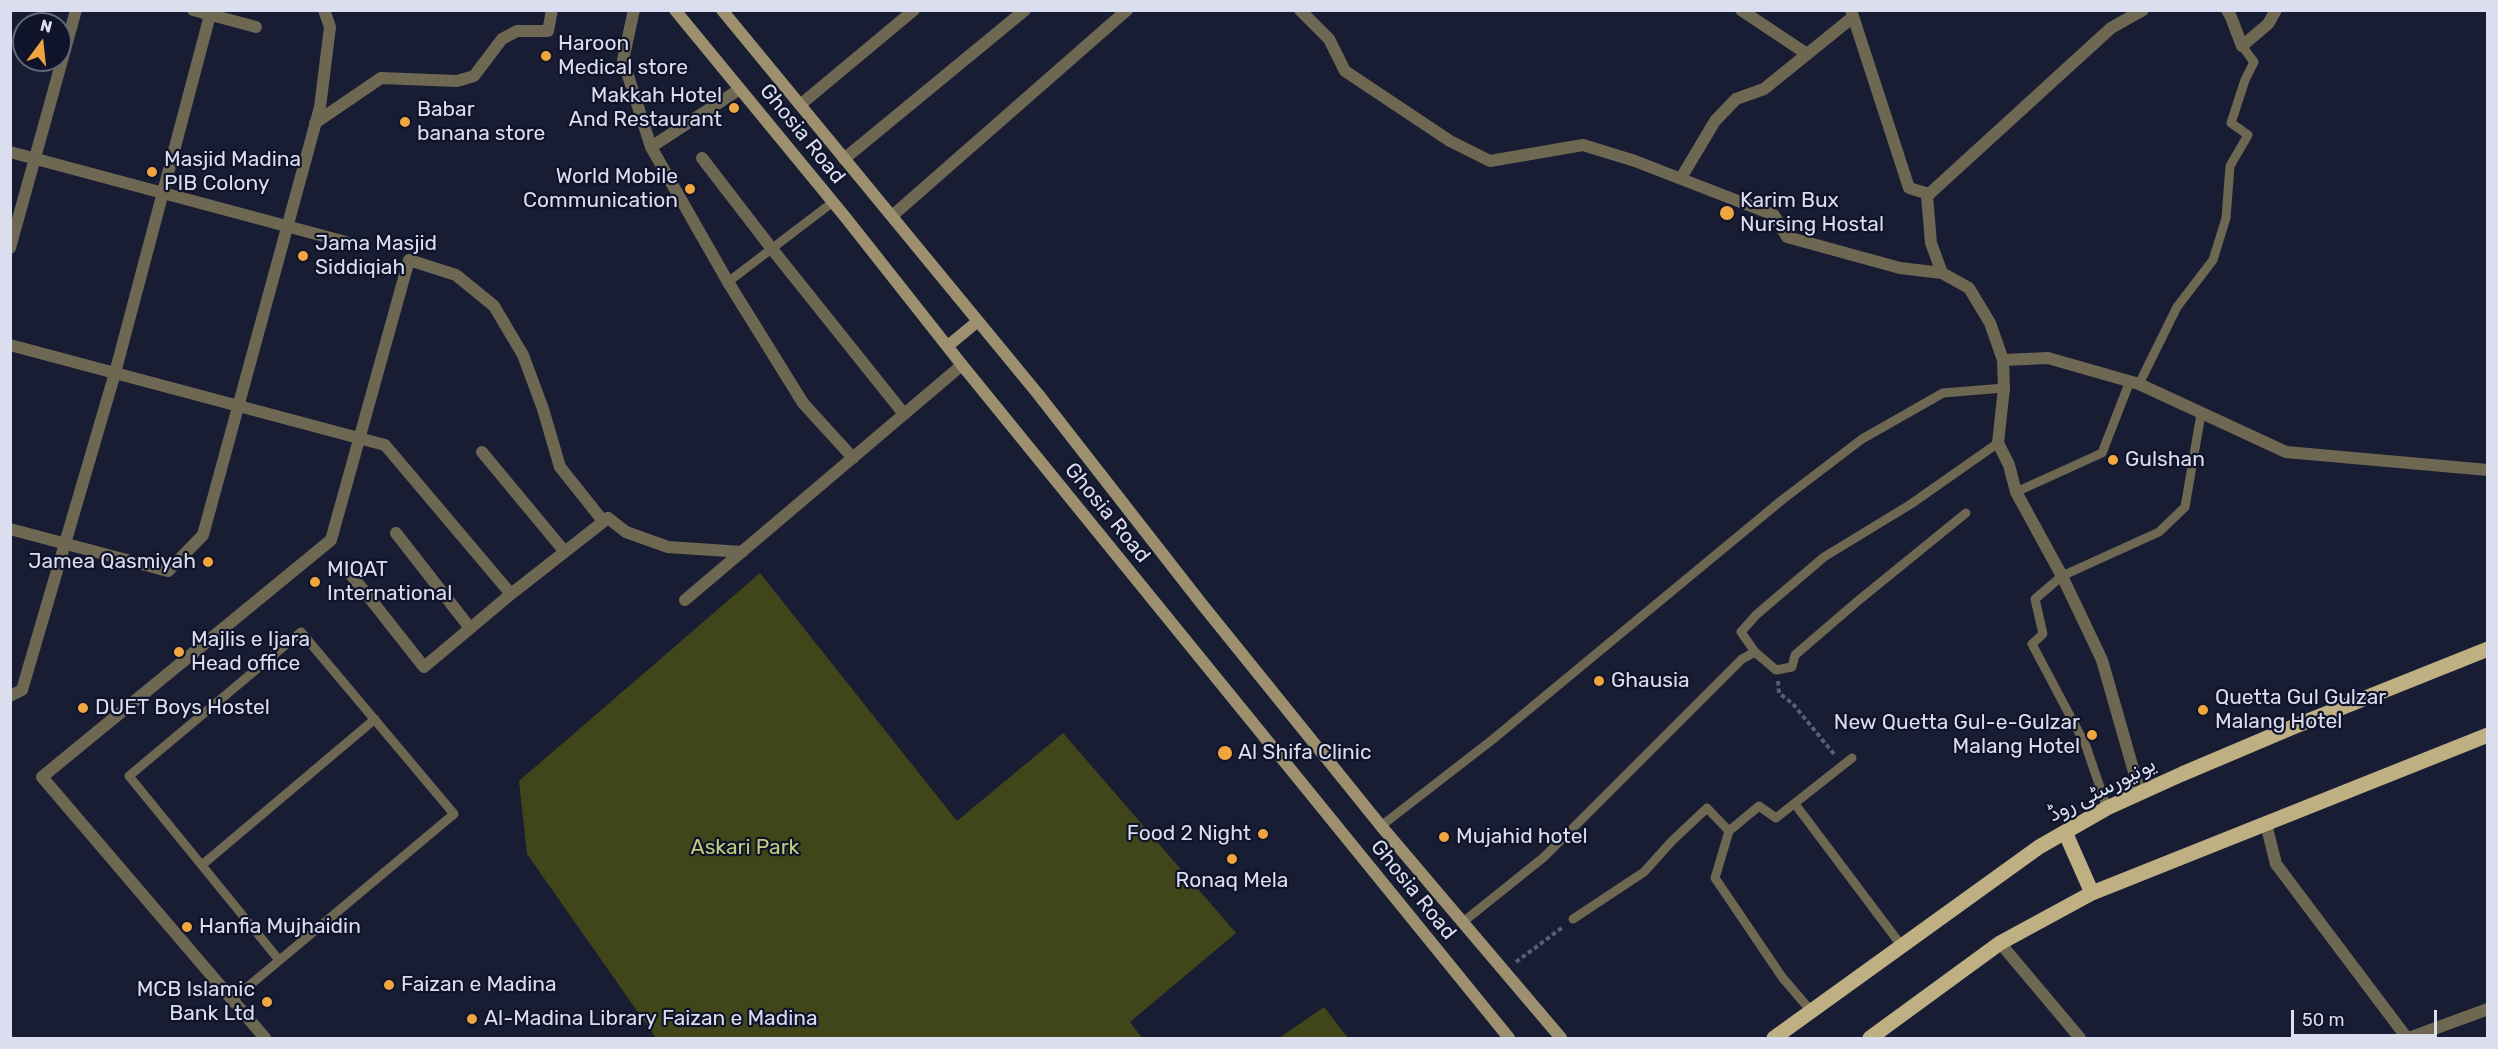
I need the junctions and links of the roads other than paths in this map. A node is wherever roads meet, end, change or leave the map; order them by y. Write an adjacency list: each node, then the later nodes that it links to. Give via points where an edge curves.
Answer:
1 (76, 10): 27 (street)
2 (193, 10): 17 (street)
3 (324, 10): 23 (street, via 330,27)
4 (552, 10): 23 (street, via 548,31 517,31 502,39 474,76 458,81 381,78)
5 (634, 10): 24 (street, via 623,60)
6 (675, 10): 21 (main road, Ghosia Road)
7 (722, 10): 22 (main road)
8 (914, 10): 22 (street)
9 (1025, 10): 28 (street)
10 (1126, 10): 33 (street)
11 (1300, 10): 29 (street, via 1329,39 1345,71 1450,141 1490,161 1583,145)
12 (1742, 10): 20 (street)
13 (2143, 10): 31 (street, via 2111,28)
14 (2227, 10): 19 (street)
15 (2276, 10): 19 (street, via 2268,24)
16 (1852, 14): 20 (street); 31 (street, via 1909,188)
17 (210, 15): 18 (street); 30 (street)
18 (256, 27)
19 (2242, 46): 46 (lane, via 2254,62 2231,123 2248,135 2230,166 2226,218 2213,260 2177,307)
20 (1807, 54): 29 (street, via 1764,89 1736,99 1715,121)
21 (740, 89): 24 (street); 32 (main road, Ghosia Road)
22 (800, 105): 28 (main road)
23 (315, 123): 34 (street)
24 (651, 147): 39 (street)
25 (10, 152): 27 (street)
26 (702, 158): 37 (street)
27 (35, 159): 30 (street); 36 (street)
28 (844, 159): 33 (main road)
29 (1681, 178): 38 (street, via 1774,214 1787,237 1900,268)
30 (163, 193): 34 (street); 45 (street)
31 (1929, 194): 38 (street, via 1931,243)
32 (833, 202): 37 (lane); 42 (main road, Ghosia Road)
33 (892, 216): 40 (main road)
34 (288, 227): 35 (street); 48 (street)
35 (346, 242)
36 (10, 248)
37 (772, 249): 39 (lane); 49 (street)
38 (1942, 273): 43 (street, via 1969,288 1990,323)
39 (728, 282): 54 (street, via 803,403)
40 (978, 321): 42 (main road); 79 (main road)
41 (10, 345): 45 (street)
42 (949, 345): 44 (main road, Ghosia Road)
43 (2003, 360): 46 (street, via 2048,358); 47 (street)
44 (962, 365): 49 (street); 93 (main road, Ghosia Road)
45 (115, 373): 48 (street); 61 (street)
46 (2134, 383): 50 (street); 56 (lane, via 2102,453)
47 (2004, 388): 52 (street); 79 (lane, via 1943,393 1862,439)
48 (238, 406): 51 (street); 61 (street, via 203,535 168,572)
49 (904, 414): 54 (street)
50 (2202, 414): 55 (street, via 2286,452); 65 (lane, via 2185,507 2159,532)
51 (361, 438): 58 (street, via 409,260 456,275 494,306 523,355 560,467); 66 (street, via 386,445); 89 (street, via 331,540 42,777)
52 (1998, 443): 56 (street); 70 (lane, via 1911,504 1824,557 1756,615 1741,632)
53 (482, 452): 62 (street)
54 (853, 458): 63 (street)
55 (2487, 470)
56 (2016, 492): 65 (street)
57 (1966, 513): 70 (lane, via 1795,655 1792,667 1776,670)
58 (603, 521): 62 (street); 63 (street, via 608,518 626,532 668,547)
59 (10, 529): 61 (street)
60 (396, 533): 68 (street)
61 (64, 544): 71 (street, via 22,690)
62 (565, 552): 66 (street)
63 (742, 552): 67 (street)
64 (349, 572): 68 (street, via 424,667)
65 (2062, 576): 75 (street, via 2102,660); 77 (lane, via 2035,599 2043,634 2032,644 2086,746)
66 (511, 594): 68 (street)
67 (685, 600)
68 (470, 628)
69 (2487, 649): 75 (main road, یونیورسٹی روڈ)
70 (1755, 652): 85 (lane, via 1742,659 1544,857)
71 (10, 696)
72 (375, 719): 82 (lane); 82 (lane, via 301,632 129,776); 88 (lane, via 454,814)
73 (2487, 735): 78 (main road)
74 (1852, 758): 76 (lane)
75 (2140, 793): 77 (main road, یونیورسٹی روڈ)
76 (1795, 804): 80 (lane, via 1776,818 1759,806); 87 (lane)
77 (2107, 808): 81 (main road, یونیورسٹی روڈ)
78 (2266, 824): 83 (main road); 98 (street, via 2276,864)
79 (1381, 826): 85 (main road)
80 (1729, 831): 84 (lane, via 1707,808 1644,872); 91 (lane, via 1715,878 1782,977)
81 (2065, 832): 83 (main road); 87 (main road, یونیورسٹی روڈ)
82 (202, 866): 88 (lane)
83 (2092, 893): 86 (main road)
84 (1573, 919)
85 (1463, 922): 94 (main road)
86 (2000, 943): 96 (main road); 97 (street)
87 (1901, 945): 91 (main road, یونیورسٹی روڈ)
88 (279, 960): 89 (lane)
89 (232, 1000): 92 (street)
90 (2487, 1009): 98 (street)
91 (1811, 1011): 95 (main road, یونیورسٹی روڈ)
92 (265, 1038)
93 (1509, 1038)
94 (1561, 1038)
95 (1774, 1038)
96 (1870, 1038)
97 (2080, 1038)
98 (2408, 1038)

